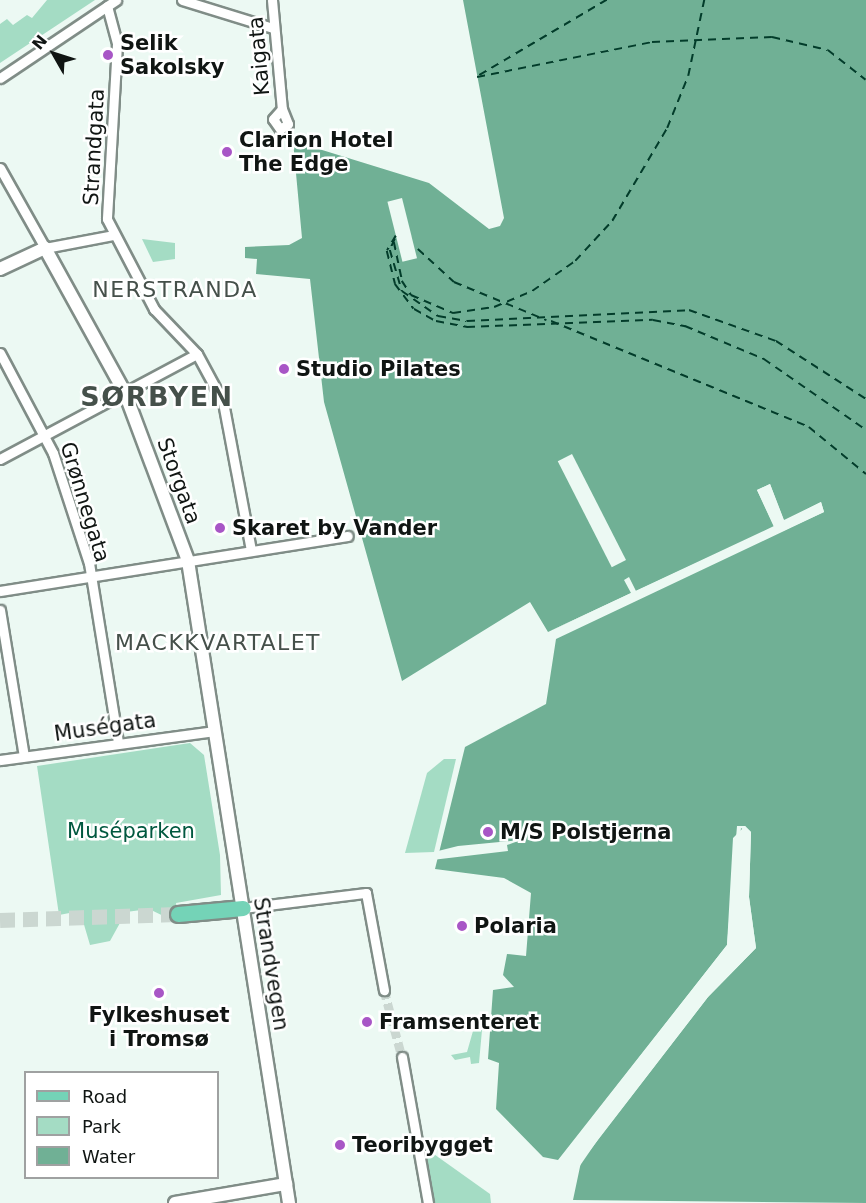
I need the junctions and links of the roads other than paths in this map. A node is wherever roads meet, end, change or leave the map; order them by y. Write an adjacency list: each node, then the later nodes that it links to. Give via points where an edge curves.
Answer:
1 (116, 0): 4 (street)
2 (182, 0): 5 (street)
3 (272, 0): 5 (street, Kaigata)
4 (107, 6): 6 (street); 9 (street, Strandgata, via 117,44 107,219)
5 (273, 28): 7 (street, Kaigata)
6 (0, 78)
7 (282, 109)
8 (0, 168): 10 (street, Storgata)
9 (113, 235): 10 (street); 13 (street, Strandgata, via 154,309)
10 (45, 248): 11 (street); 14 (street, Storgata)
11 (0, 269)
12 (0, 353): 15 (street, Grønnegata)
13 (197, 354): 14 (street); 18 (street, Strandgata, via 228,416)
14 (125, 393): 15 (street); 19 (street, Storgata)
15 (44, 435): 16 (street); 20 (street, Grønnegata)
16 (0, 459)
17 (348, 536): 18 (street)
18 (251, 550): 19 (street)
19 (188, 561): 20 (street); 23 (street, Storgata)
20 (90, 576): 21 (street); 24 (street, Grønnegata)
21 (0, 591)
22 (0, 610): 25 (street)
23 (214, 731): 24 (street, Muségata); 27 (street, Strandvegen)
24 (118, 743): 25 (street, Muségata)
25 (24, 756): 26 (street, Muségata)
26 (0, 760)
27 (243, 908): 28 (main road); 29 (street, via 366,893); 31 (street, Strandvegen)
28 (178, 914)
29 (384, 990)
30 (402, 1057): 35 (street)
31 (286, 1184): 32 (street); 34 (street, Strandvegen)
32 (189, 1202): 33 (street)
33 (175, 1203)
34 (289, 1203)
35 (428, 1203)

